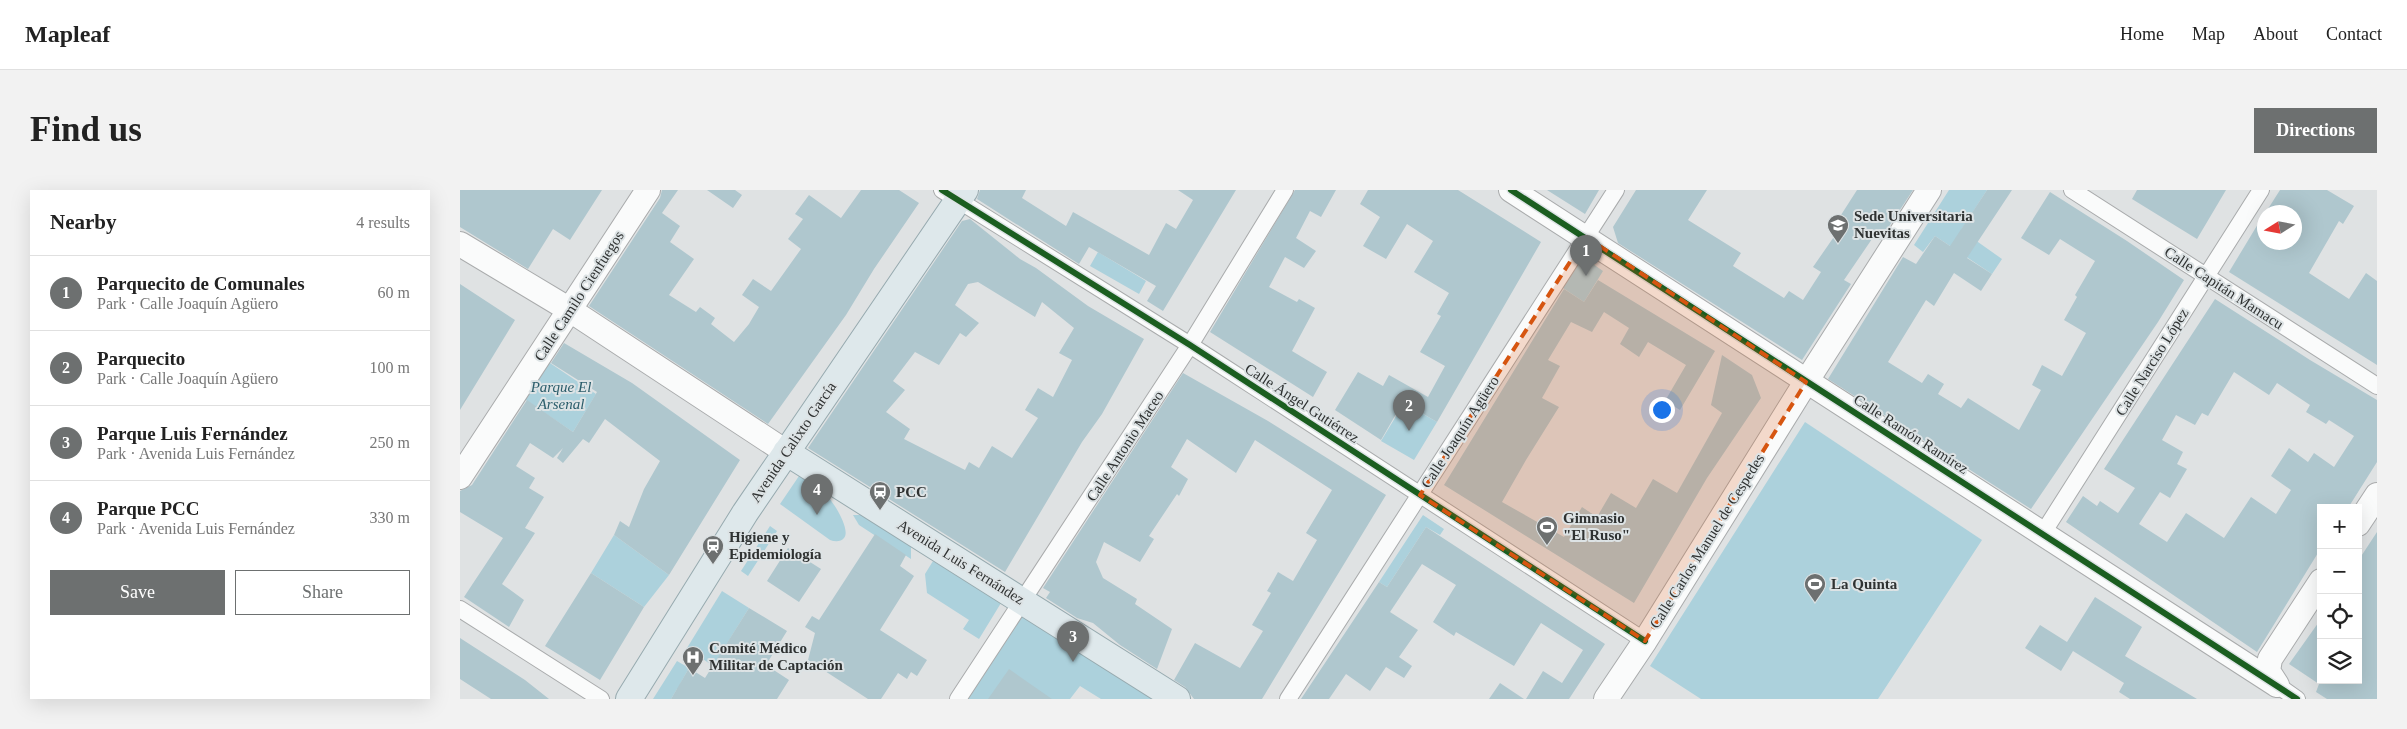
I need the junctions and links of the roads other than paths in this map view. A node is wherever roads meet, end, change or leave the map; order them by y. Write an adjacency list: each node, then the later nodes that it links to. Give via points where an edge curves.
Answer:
1 (648, 190): 12 (street, Calle Camilo Cienfuegos)
2 (1285, 190): 13 (street, Calle Antonio Maceo)
3 (1512, 190): 9 (street, Calle Ramón Ramírez)
4 (1616, 190): 9 (street, Calle Joaquín Agüero)
5 (1929, 190): 14 (street, Calle Carlos Manuel de Cespedes)
6 (2072, 190): 11 (street, Calle Capitán Mamacu)
7 (2261, 190): 11 (street, Calle Narciso López)
8 (955, 193): 13 (street, Calle Ángel Gutiérrez); 16 (main road, Avenida Calixto García)
9 (1586, 237): 14 (street, Calle Ramón Ramírez); 18 (street, Calle Joaquín Agüero)
10 (460, 244): 12 (street, Avenida Luis Fernández)
11 (2206, 277): 15 (street, Calle Capitán Mamacu); 21 (street, Calle Narciso López)
12 (570, 310): 16 (street, Avenida Luis Fernández); 17 (street, Calle Camilo Cienfuegos)
13 (1190, 346): 18 (street, Calle Ángel Gutiérrez); 23 (street, Calle Antonio Maceo)
14 (1806, 382): 21 (street, Calle Ramón Ramírez); 25 (street, Calle Carlos Manuel de Cespedes)
15 (2377, 386)
16 (786, 452): 23 (main road, Avenida Luis Fernández); 28 (main road, Avenida Calixto García)
17 (460, 477)
18 (1420, 495): 25 (street, Calle Ángel Gutiérrez); 31 (street, Calle Joaquín Agüero)
19 (2377, 495): 20 (street)
20 (2362, 518)
21 (2043, 533): 26 (street, Calle Ramón Ramírez)
22 (2317, 587): 26 (street, via 2270,659 2268,671)
23 (1024, 602): 29 (street, Calle Antonio Maceo); 30 (main road, Avenida Luis Fernández)
24 (460, 610): 27 (street)
25 (1645, 641): 32 (street, Calle Carlos Manuel de Cespedes)
26 (2274, 692): 33 (street, Calle Ramón Ramírez)
27 (601, 699)
28 (630, 699)
29 (958, 699)
30 (1178, 699)
31 (1288, 699)
32 (1606, 699)
33 (2297, 699)

